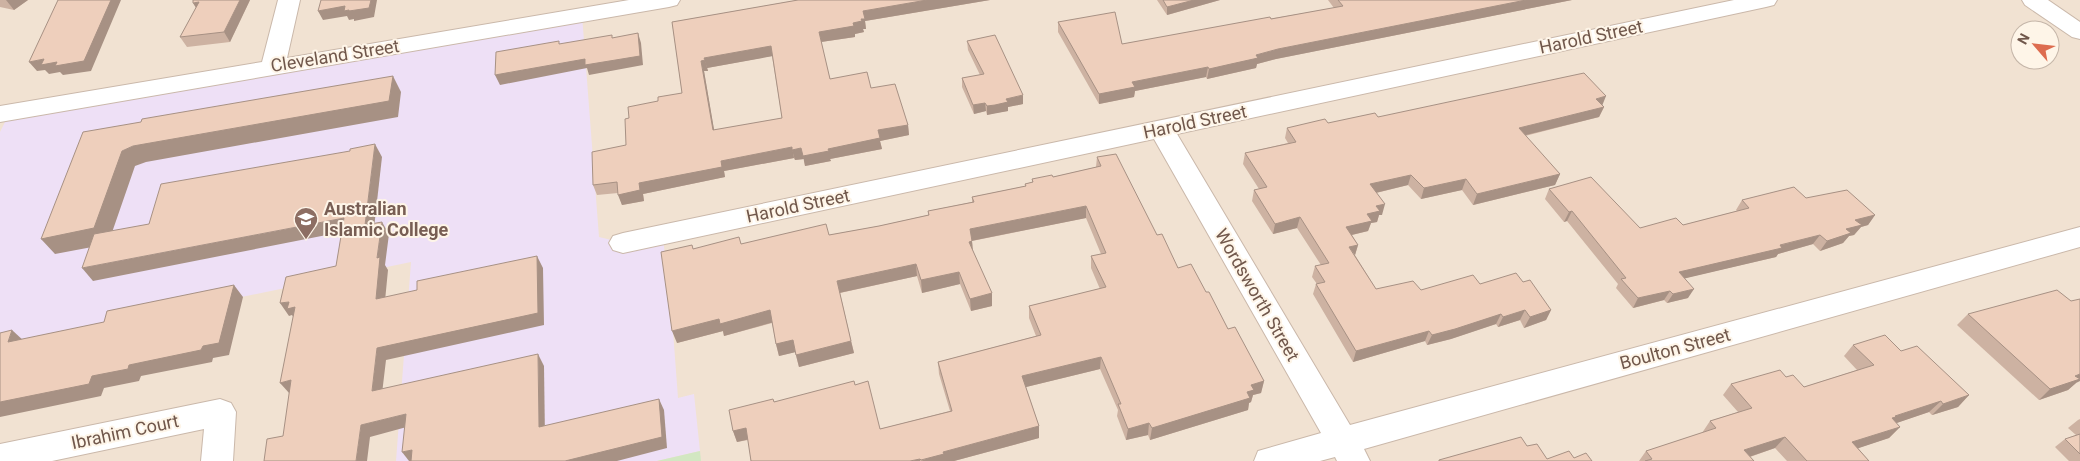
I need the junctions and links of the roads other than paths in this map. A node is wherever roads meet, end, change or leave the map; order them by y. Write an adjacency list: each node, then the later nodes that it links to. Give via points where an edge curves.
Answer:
1 (289, 0): 6 (street)
2 (669, 0): 6 (street, Cleveland Street)
3 (1766, 0): 8 (street, Harold Street)
4 (2033, 0): 5 (street)
5 (2080, 32)
6 (273, 66): 7 (street, Cleveland Street)
7 (0, 114)
8 (1161, 129): 10 (street, Harold Street); 11 (street, Wordsworth Street)
9 (2080, 237): 11 (street, Boulton Street)
10 (624, 243)
11 (1348, 451): 14 (street, Boulton Street)
12 (0, 458): 13 (street, Ibrahim Court, via 220,412)
13 (216, 461)
14 (1270, 461)

